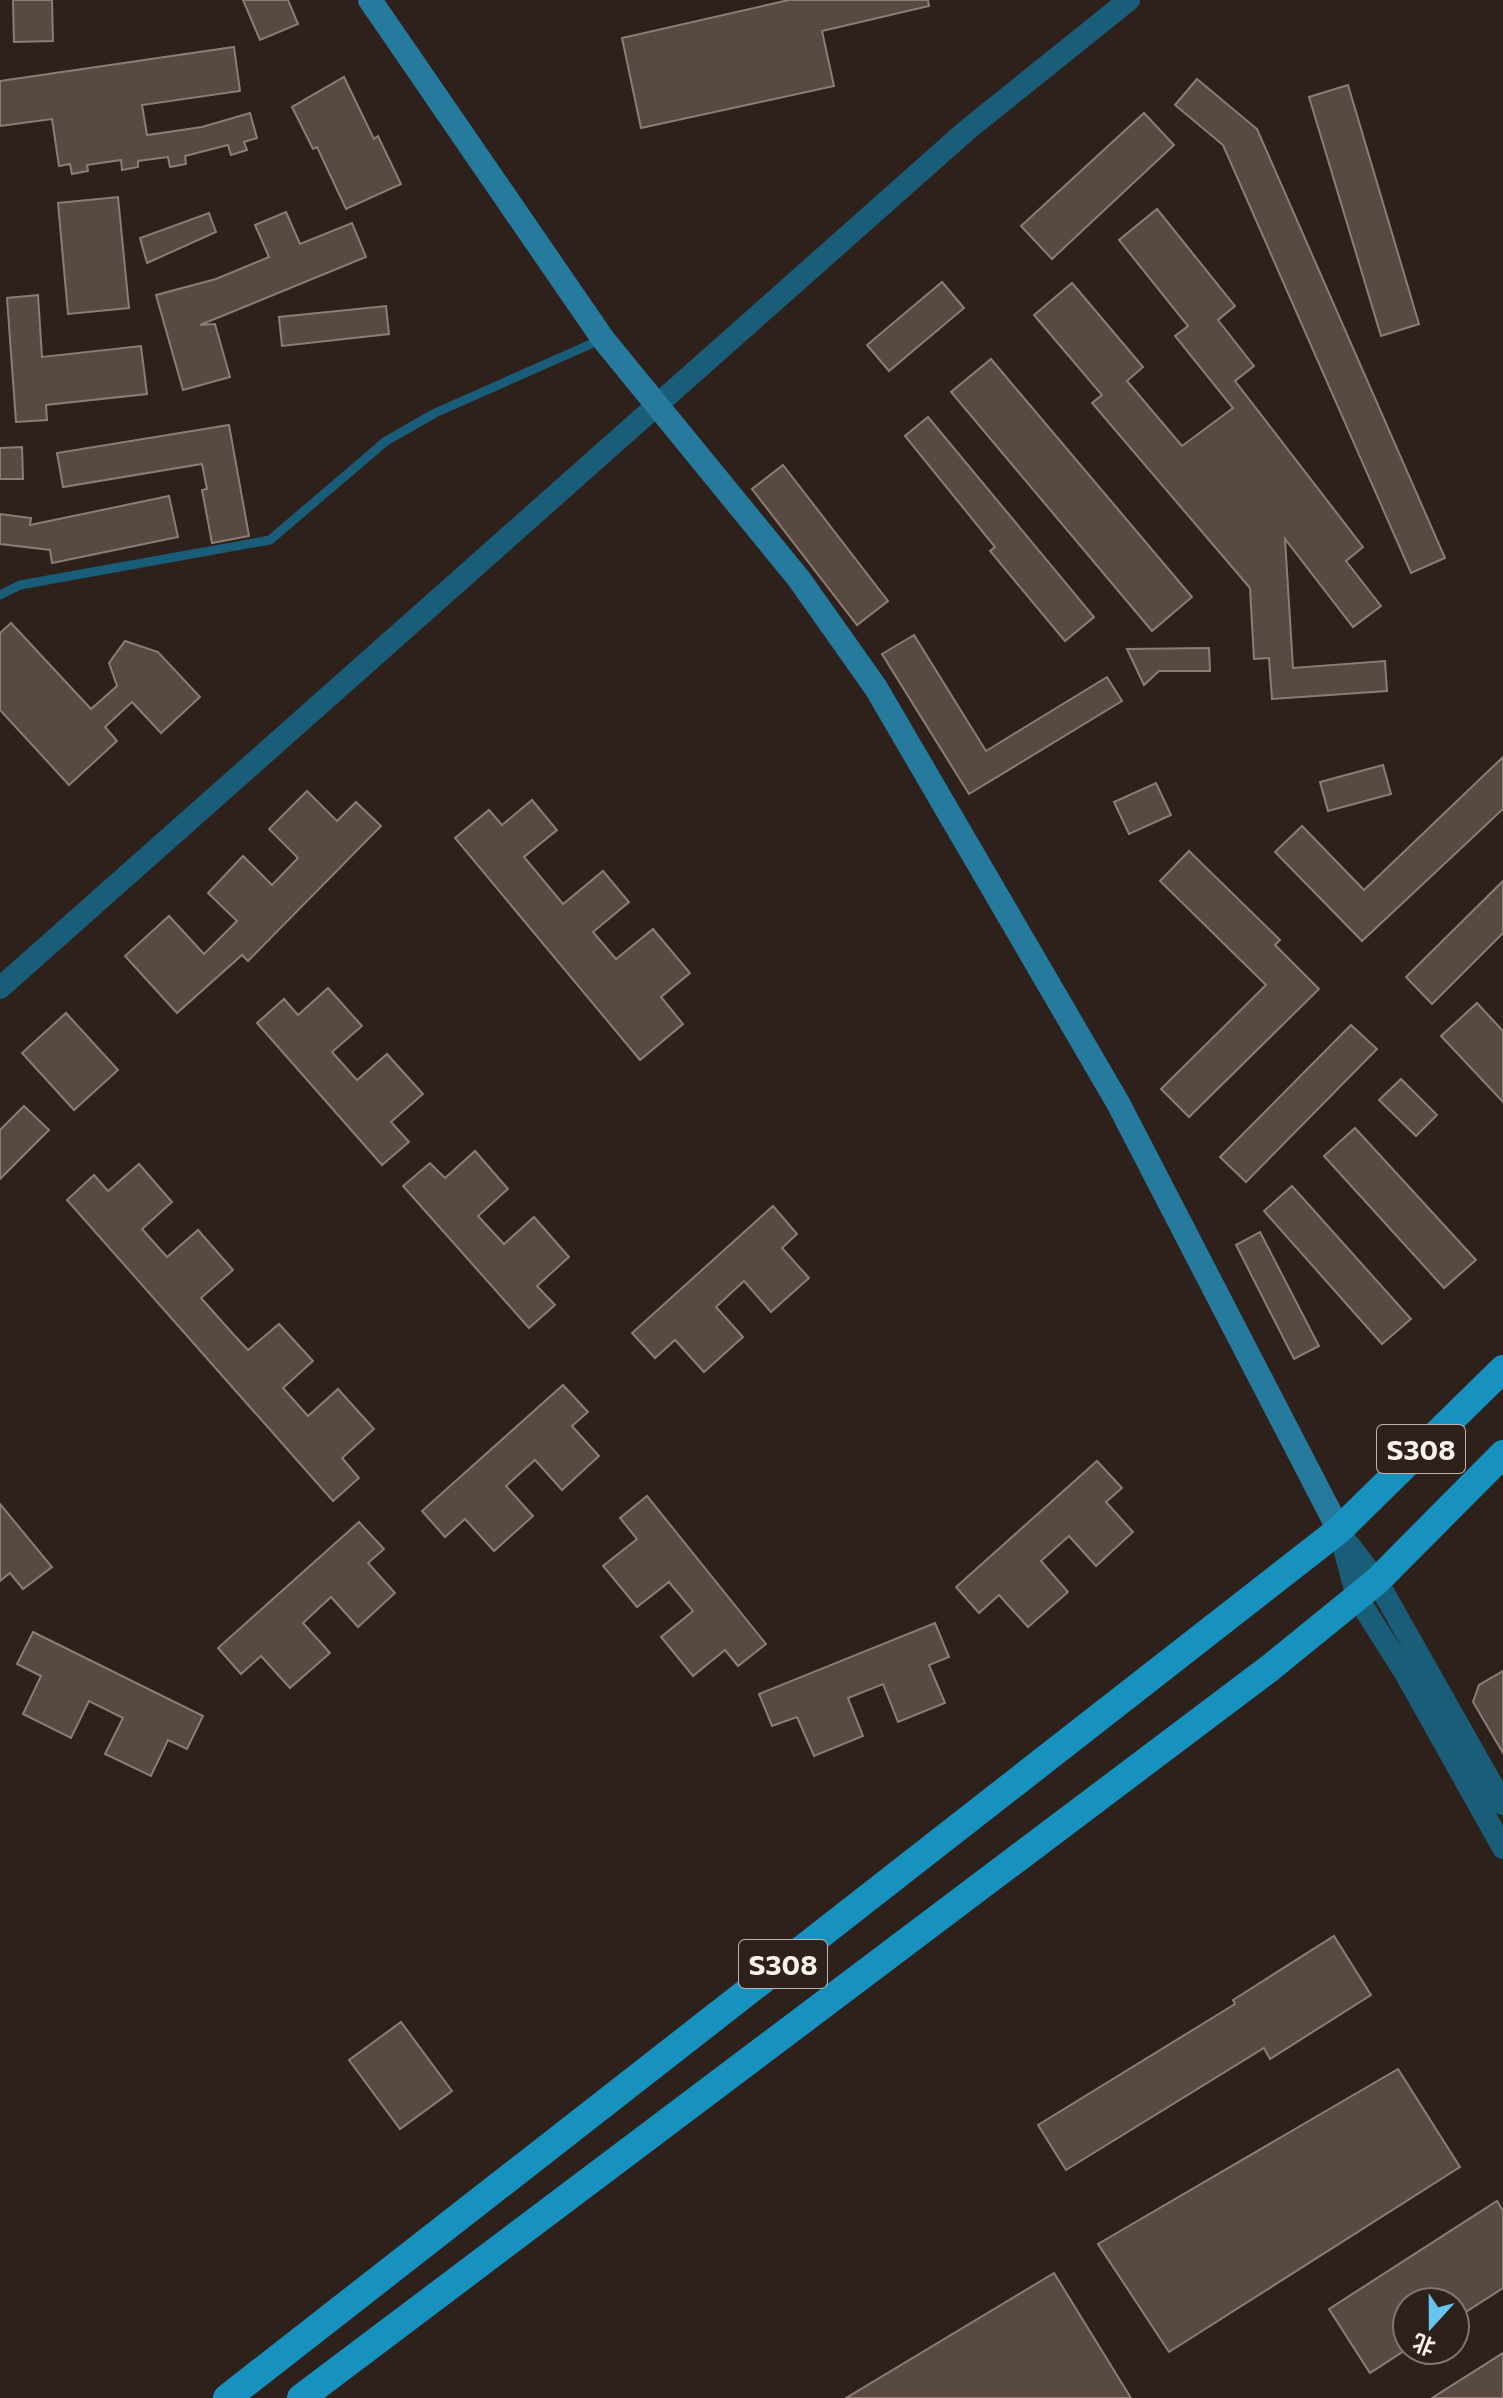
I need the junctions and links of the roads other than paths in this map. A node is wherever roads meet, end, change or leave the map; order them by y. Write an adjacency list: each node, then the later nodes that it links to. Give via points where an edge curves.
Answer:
1 (370, 0): 3 (main road)
2 (1129, 0): 4 (street, via 967,130)
3 (603, 339): 4 (main road); 5 (lane, via 435,413 386,441 270,540 20,585)
4 (657, 405): 6 (street); 9 (main road, via 799,579 876,688 1118,1103)
5 (0, 595)
6 (0, 988)
7 (1503, 1369): 9 (main road, S308)
8 (1503, 1454): 10 (main road, S308)
9 (1339, 1530): 10 (street); 13 (main road, S308)
10 (1367, 1589): 11 (street); 12 (street, via 1405,1673); 14 (main road, S308, via 1270,1668)
11 (1503, 1804)
12 (1503, 1848)
13 (227, 2398)
14 (301, 2398)

